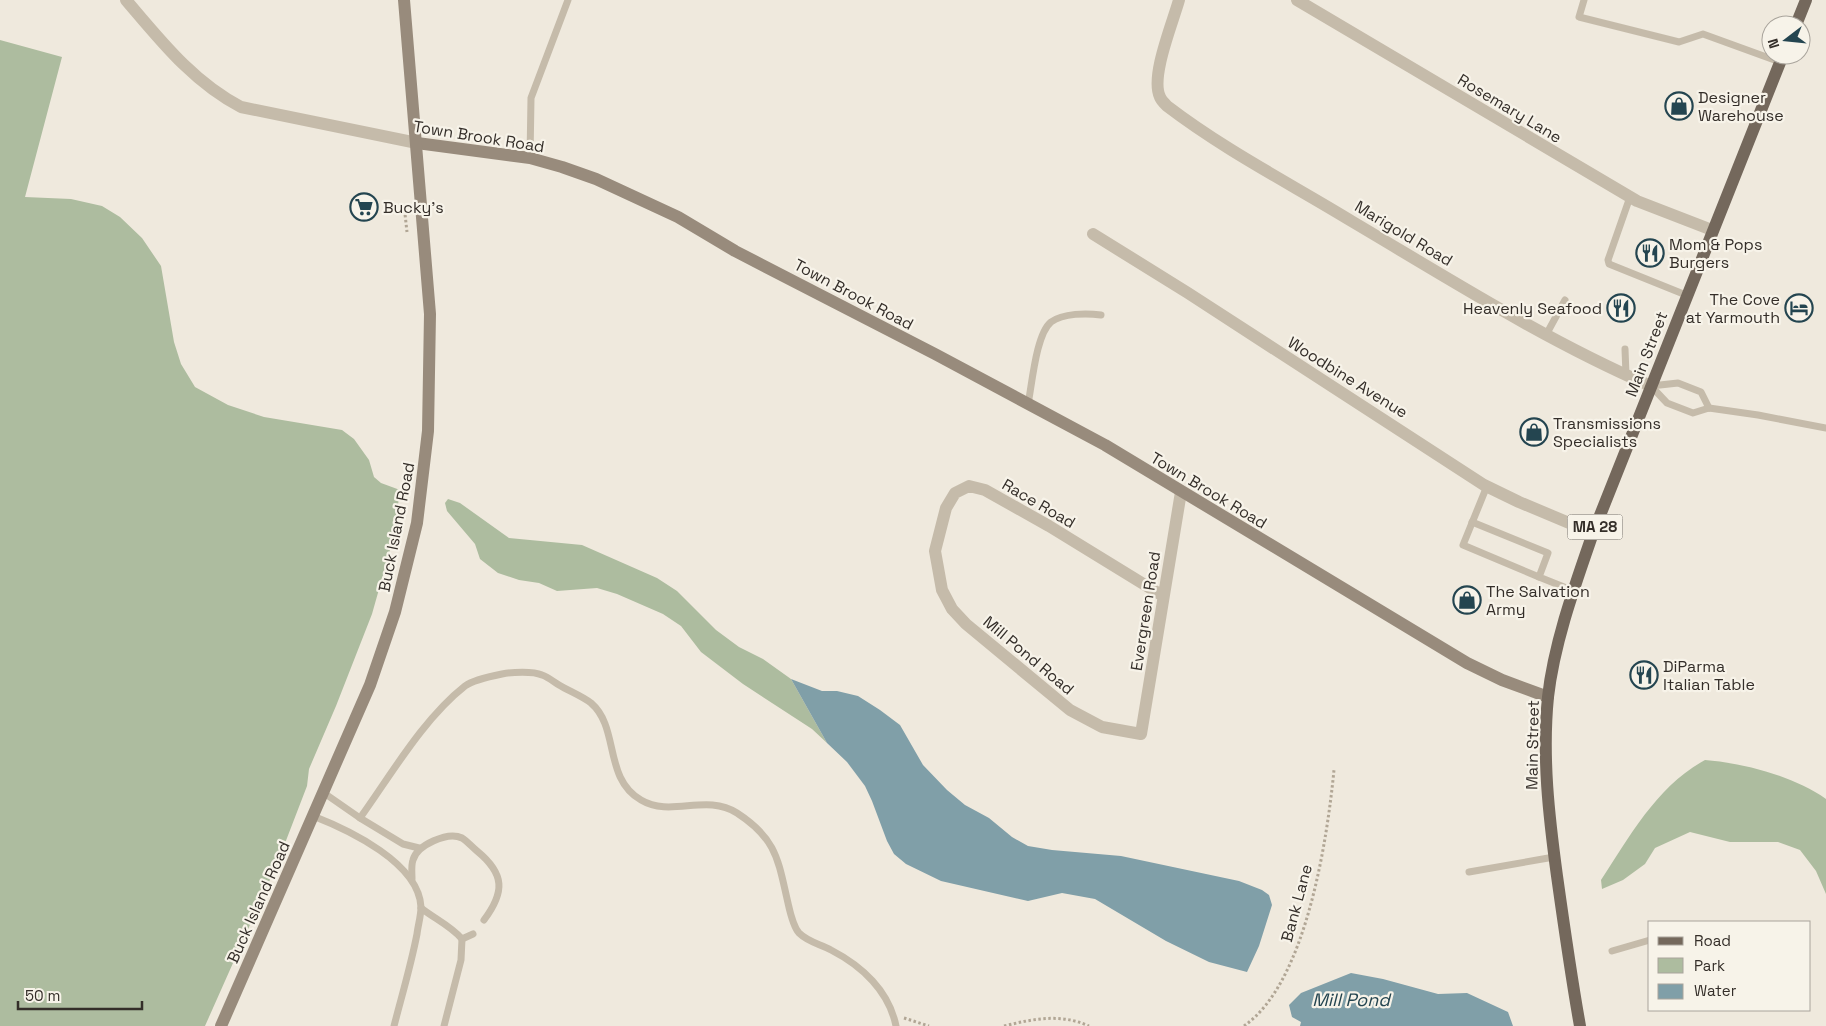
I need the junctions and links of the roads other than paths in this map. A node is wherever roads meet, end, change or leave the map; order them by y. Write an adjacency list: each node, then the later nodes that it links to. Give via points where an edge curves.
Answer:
1 (126, 0): 11 (street, Town Brook Road, via 189,72 220,97 241,108)
2 (404, 0): 11 (main road, Buck Island Road)
3 (568, 0): 12 (lane, via 531,98)
4 (1179, 0): 19 (street, Marigold Road, via 1161,63 1158,87 1167,106 1254,164)
5 (1297, 0): 13 (street, Rosemary Lane)
6 (1584, 0): 9 (lane, via 1578,17 1679,42 1703,34)
7 (1806, 0): 8 (main road)
8 (1800, 15)
9 (1761, 52)
10 (1779, 65): 14 (main road, Main Street / MA 28)
11 (417, 143): 12 (main road, Town Brook Road); 36 (main road, Buck Island Road, via 430,314 424,478 407,570 385,644)
12 (530, 158): 23 (main road, Town Brook Road, via 596,179 670,212 735,251)
13 (1630, 197): 14 (street, Rosemary Lane); 16 (lane, via 1608,260 1611,266)
14 (1712, 230): 16 (main road, Main Street / MA 28)
15 (1093, 234): 26 (street, Woodbine Avenue)
16 (1686, 295): 22 (main road, Main Street / MA 28)
17 (1566, 300): 19 (lane)
18 (1101, 315): 23 (lane, via 1066,316 1052,322 1040,341)
19 (1546, 335): 21 (street, Marigold Road)
20 (1625, 349): 21 (lane)
21 (1626, 375): 22 (street, Marigold Road)
22 (1651, 386): 24 (lane, via 1667,403 1684,410 1693,413); 24 (lane, via 1678,383 1701,392); 29 (main road, Main Street / MA 28)
23 (1028, 404): 27 (main road, Town Brook Road, via 1105,445)
24 (1709, 408): 25 (lane)
25 (1826, 428)
26 (1487, 486): 28 (lane); 29 (street, Woodbine Avenue)
27 (1181, 492): 33 (street, Evergreen Road); 34 (main road, Town Brook Road, via 1460,659 1502,680)
28 (1472, 522): 31 (lane, via 1463,545); 31 (lane, via 1548,553)
29 (1593, 532): 32 (main road, Main Street / MA 28)
30 (936, 557): 33 (street, Race Road, via 946,508 955,493 969,486 985,490 1049,526); 35 (street, Mill Pond Road, via 942,590 952,609 1016,667 1070,710 1102,727)
31 (1539, 577): 32 (lane)
32 (1574, 591): 34 (main road, Main Street / MA 28)
33 (1163, 596): 35 (street, Evergreen Road)
34 (1548, 697): 40 (main road, Main Street / MA 28, via 1546,770)
35 (1142, 734)
36 (324, 793): 37 (main road, Buck Island Road); 38 (lane)
37 (313, 816): 42 (lane, via 340,827 371,846 399,865); 49 (main road, Buck Island Road)
38 (360, 818): 39 (lane, via 403,844); 52 (lane, via 432,719 466,685 504,673 541,674 591,703 603,720 614,766 624,785 640,800 662,808 717,804 737,812 762,832 774,847 798,932 807,940 858,966 878,986 894,1015)
39 (419, 848): 42 (lane, via 412,860); 44 (lane, via 452,836 462,838 485,857 498,874 499,895)
40 (1554, 857): 41 (lane); 53 (main road, Main Street / MA 28)
41 (1469, 872)
42 (412, 879): 43 (lane)
43 (421, 908): 46 (lane, via 452,928); 50 (lane, via 414,952)
44 (484, 920)
45 (473, 934): 46 (lane)
46 (462, 939): 51 (lane, via 461,960)
47 (1648, 941): 48 (lane)
48 (1612, 951)
49 (221, 1026)
50 (394, 1026)
51 (444, 1026)
52 (896, 1026)
53 (1580, 1026)

